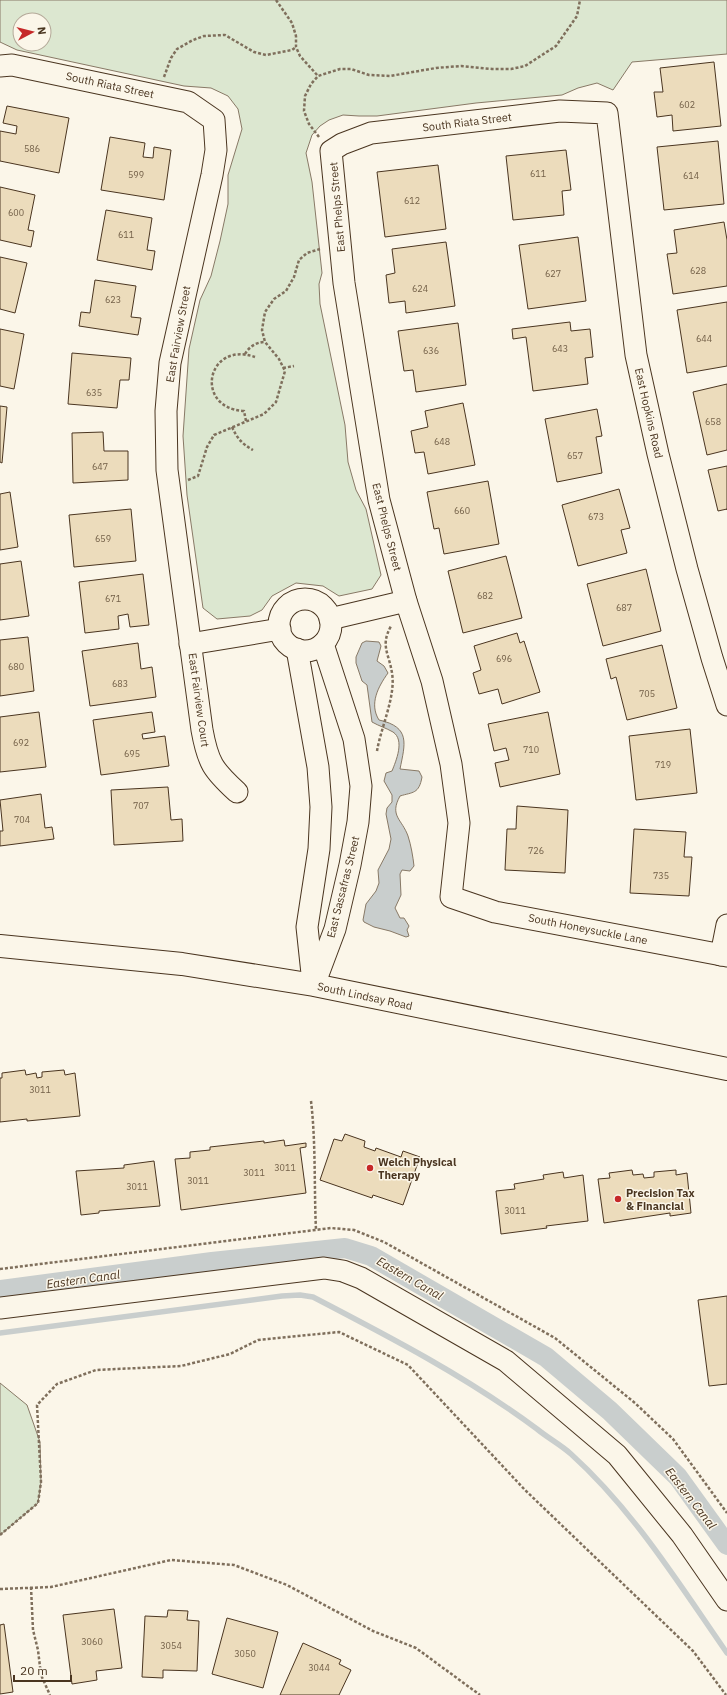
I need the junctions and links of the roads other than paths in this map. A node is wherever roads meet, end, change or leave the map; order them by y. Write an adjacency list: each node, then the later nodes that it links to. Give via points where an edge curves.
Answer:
1 (0, 66): 3 (street, South Riata Street, via 12,65 188,102)
2 (607, 113): 4 (street, South Riata Street, via 560,111 371,133); 11 (street, East Hopkins Road, via 636,355 687,569)
3 (214, 120): 8 (street, East Fairview Street, via 216,150 212,175 170,363 166,411 169,481)
4 (331, 151): 5 (street, East Phelps Street, via 344,283 379,500)
5 (406, 601): 6 (street); 13 (street, East Phelps Street, via 432,681 451,764 459,823)
6 (330, 619): 7 (street, via 322,605 316,601 300,599 282,613); 9 (street, via 330,632)
7 (280, 629): 8 (street); 10 (street, via 285,641)
8 (190, 644): 12 (street, East Fairview Court, via 207,754 219,776)
9 (323, 644): 10 (street, via 310,650); 17 (street, East Sassafras Street, via 354,740 361,786 358,822 335,929)
10 (297, 649): 17 (street, East Sassafras Street, via 318,767 321,807 318,850 307,927)
11 (727, 705)
12 (237, 792)
13 (452, 897): 16 (street, South Honeysuckle Lane, via 495,912)
14 (727, 925): 16 (street)
15 (0, 946): 17 (main road, South Lindsay Road, via 182,964)
16 (724, 955)
17 (314, 985): 18 (main road, South Lindsay Road)
18 (727, 1069)
19 (0, 1308): 20 (street, via 324,1268 344,1271 361,1278 506,1362 617,1455 682,1535)
20 (727, 1600)

